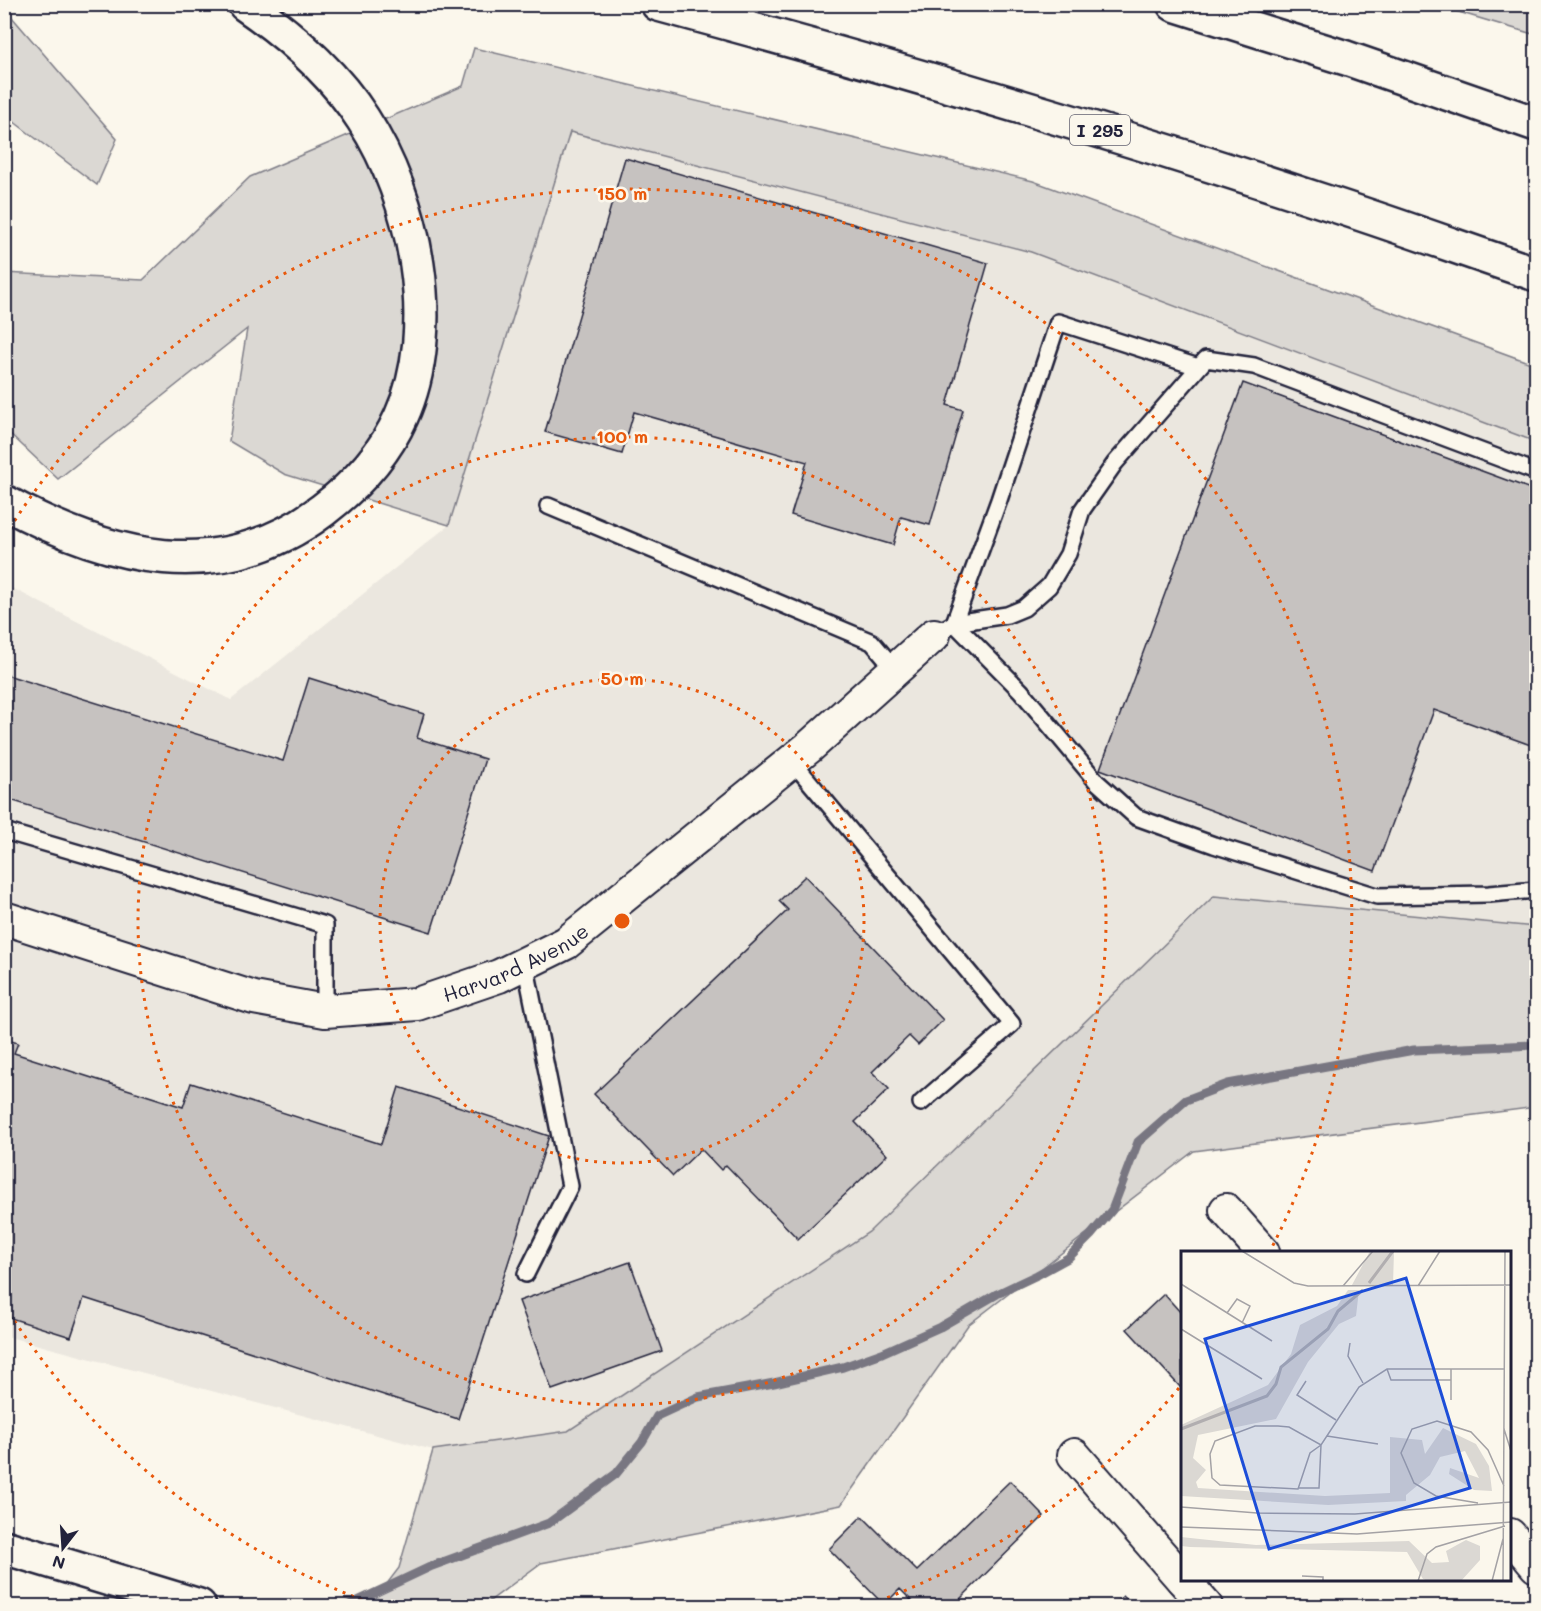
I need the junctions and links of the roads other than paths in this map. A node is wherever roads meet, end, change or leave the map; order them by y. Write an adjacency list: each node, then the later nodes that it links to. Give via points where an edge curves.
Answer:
1 (245, 4): 8 (main road, via 280,29 330,78 362,117 391,173 410,235 420,287 417,363 402,416 374,462 336,500 299,528 231,553 203,558 132,553 90,541)
2 (658, 4): 5 (main road, I 295, via 1098,130 1324,201)
3 (1174, 4): 4 (main road)
4 (1536, 124)
5 (1536, 274)
6 (1198, 367): 7 (lane, via 1206,359 1254,366); 10 (lane, via 1115,463 1082,510 1068,554 1049,586 1024,608 1007,615); 10 (lane, via 1058,322 999,500)
7 (1536, 472)
8 (4, 502)
9 (548, 506): 11 (lane, via 872,642)
10 (944, 629): 11 (street, Harvard Avenue); 14 (lane, via 1021,691 1097,782 1136,817 1377,896)
11 (895, 669): 12 (street, Harvard Avenue)
12 (792, 761): 16 (street, Harvard Avenue, via 566,943); 18 (lane, via 1012,1024)
13 (4, 831): 17 (lane, via 325,925)
14 (1536, 890)
15 (4, 918): 17 (street, Harvard Avenue, via 254,998)
16 (525, 963): 17 (street, Harvard Avenue, via 417,1004); 21 (lane, via 570,1186)
17 (325, 1011)
18 (921, 1103)
19 (1226, 1210): 20 (street)
20 (1262, 1251)
21 (526, 1274)
22 (1074, 1455): 26 (street)
23 (1511, 1537): 25 (street)
24 (4, 1547): 28 (main road)
25 (1536, 1566)
26 (1181, 1577)
27 (1185, 1581): 29 (street)
28 (198, 1606)
29 (1206, 1606)

